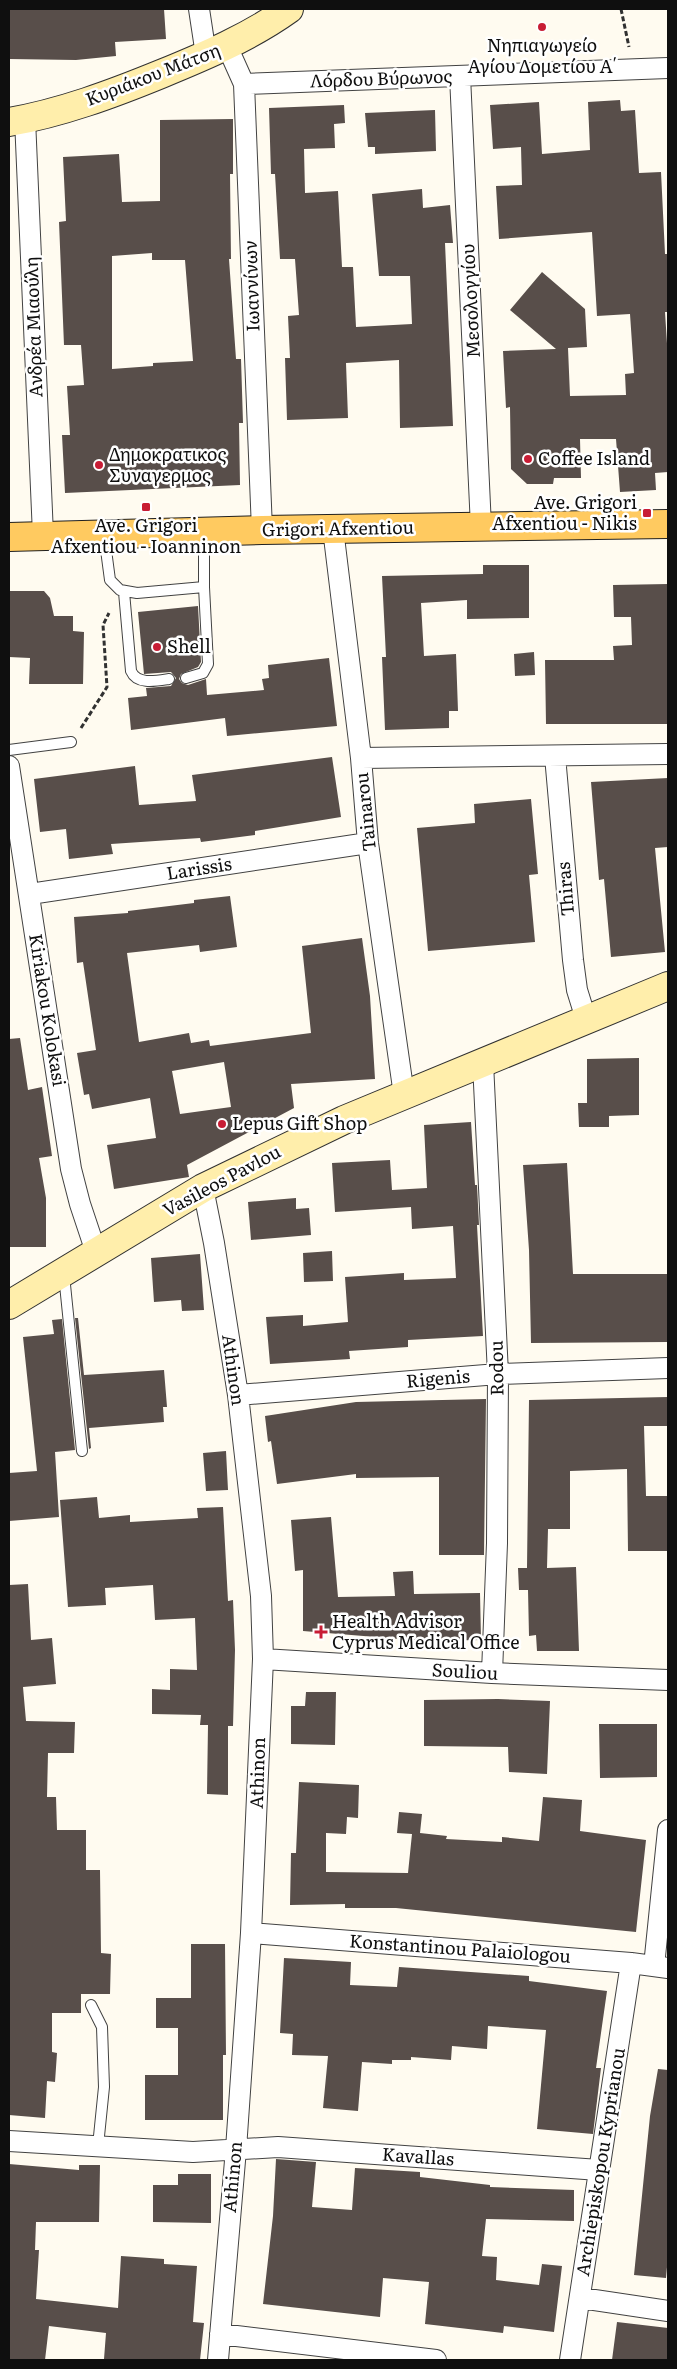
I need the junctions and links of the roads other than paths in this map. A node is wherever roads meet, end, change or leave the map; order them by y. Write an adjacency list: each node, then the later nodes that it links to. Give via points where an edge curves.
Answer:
1 (199, 9): 3 (street, Ιωαννίνων)
2 (289, 9): 3 (street, Κυριάκου Μάτση)
3 (216, 51): 6 (street, Ιωαννίνων); 7 (street, Κυριάκου Μάτση, via 107,96)
4 (668, 68): 5 (street, Λόρδου Βύρωνος)
5 (460, 76): 6 (street, Λόρδου Βύρωνος); 9 (street, Μεσολογγίου)
6 (244, 84): 10 (street, Ιωαννίνων)
7 (17, 121): 14 (street, Ανδρέα Μιαούλη)
8 (668, 524): 9 (main road, Grigori Afxentiou)
9 (481, 527): 11 (main road, Grigori Afxentiou)
10 (262, 530): 11 (main road, Grigori Afxentiou); 12 (main road, Grigori Afxentiou)
11 (333, 530): 24 (street, Tainarou)
12 (204, 532): 13 (main road, Grigori Afxentiou); 16 (lane)
13 (104, 534): 14 (main road, Grigori Afxentiou); 17 (lane, via 110,580)
14 (43, 535): 15 (main road, Grigori Afxentiou)
15 (9, 537)
16 (204, 587): 17 (lane); 18 (lane, via 208,664 203,673)
17 (122, 591): 19 (lane, via 134,677 139,680)
18 (186, 678)
19 (169, 679)
20 (71, 742): 21 (lane)
21 (9, 750)
22 (668, 754): 23 (street)
23 (554, 756): 24 (street); 29 (street, Thiras, via 573,960 577,990)
24 (360, 758): 26 (street, Tainarou)
25 (9, 766): 27 (street, Kiriakou Kolokasi)
26 (368, 843): 27 (street, Larissis); 31 (street, Tainarou)
27 (30, 894): 33 (street, Kiriakou Kolokasi, via 71,1169)
28 (668, 986): 29 (street, Vasileos Pavlou)
29 (586, 1019): 30 (street, Vasileos Pavlou)
30 (482, 1063): 31 (street, Vasileos Pavlou); 37 (street, Rodou)
31 (404, 1095): 32 (street, Vasileos Pavlou, via 344,1120)
32 (203, 1188): 33 (street, Vasileos Pavlou); 38 (street, Athinon)
33 (96, 1252): 34 (street, Vasileos Pavlou)
34 (63, 1272): 35 (street, Vasileos Pavlou); 39 (lane)
35 (9, 1305)
36 (668, 1368): 37 (street, Rigenis)
37 (498, 1374): 38 (street, Rigenis); 41 (street, Rodou)
38 (238, 1395): 40 (street, Athinon, via 261,1596)
39 (82, 1451)
40 (263, 1658): 41 (street, Souliou); 44 (street, Athinon)
41 (492, 1674): 42 (street, Souliou)
42 (668, 1680)
43 (668, 1830): 46 (street)
44 (251, 1933): 45 (street, Konstantinou Palaiologou); 50 (street, Athinon)
45 (632, 1963): 46 (street, Konstantinou Palaiologou); 51 (street, Archiepiskopou Kyprianou)
46 (661, 1967)
47 (91, 2005): 49 (lane, via 102,2027 104,2087)
48 (9, 2141): 49 (street, Kavallas)
49 (98, 2146): 50 (street, Kavallas, via 193,2152)
50 (236, 2149): 51 (street, Kavallas, via 278,2147); 54 (street, Athinon)
51 (599, 2170): 52 (street, Archiepiskopou Kyprianou)
52 (581, 2298): 53 (street); 57 (street, Archiepiskopou Kyprianou)
53 (668, 2311)
54 (220, 2334): 55 (street, Athinon); 56 (street)
55 (218, 2360)
56 (436, 2360)
57 (570, 2360)

